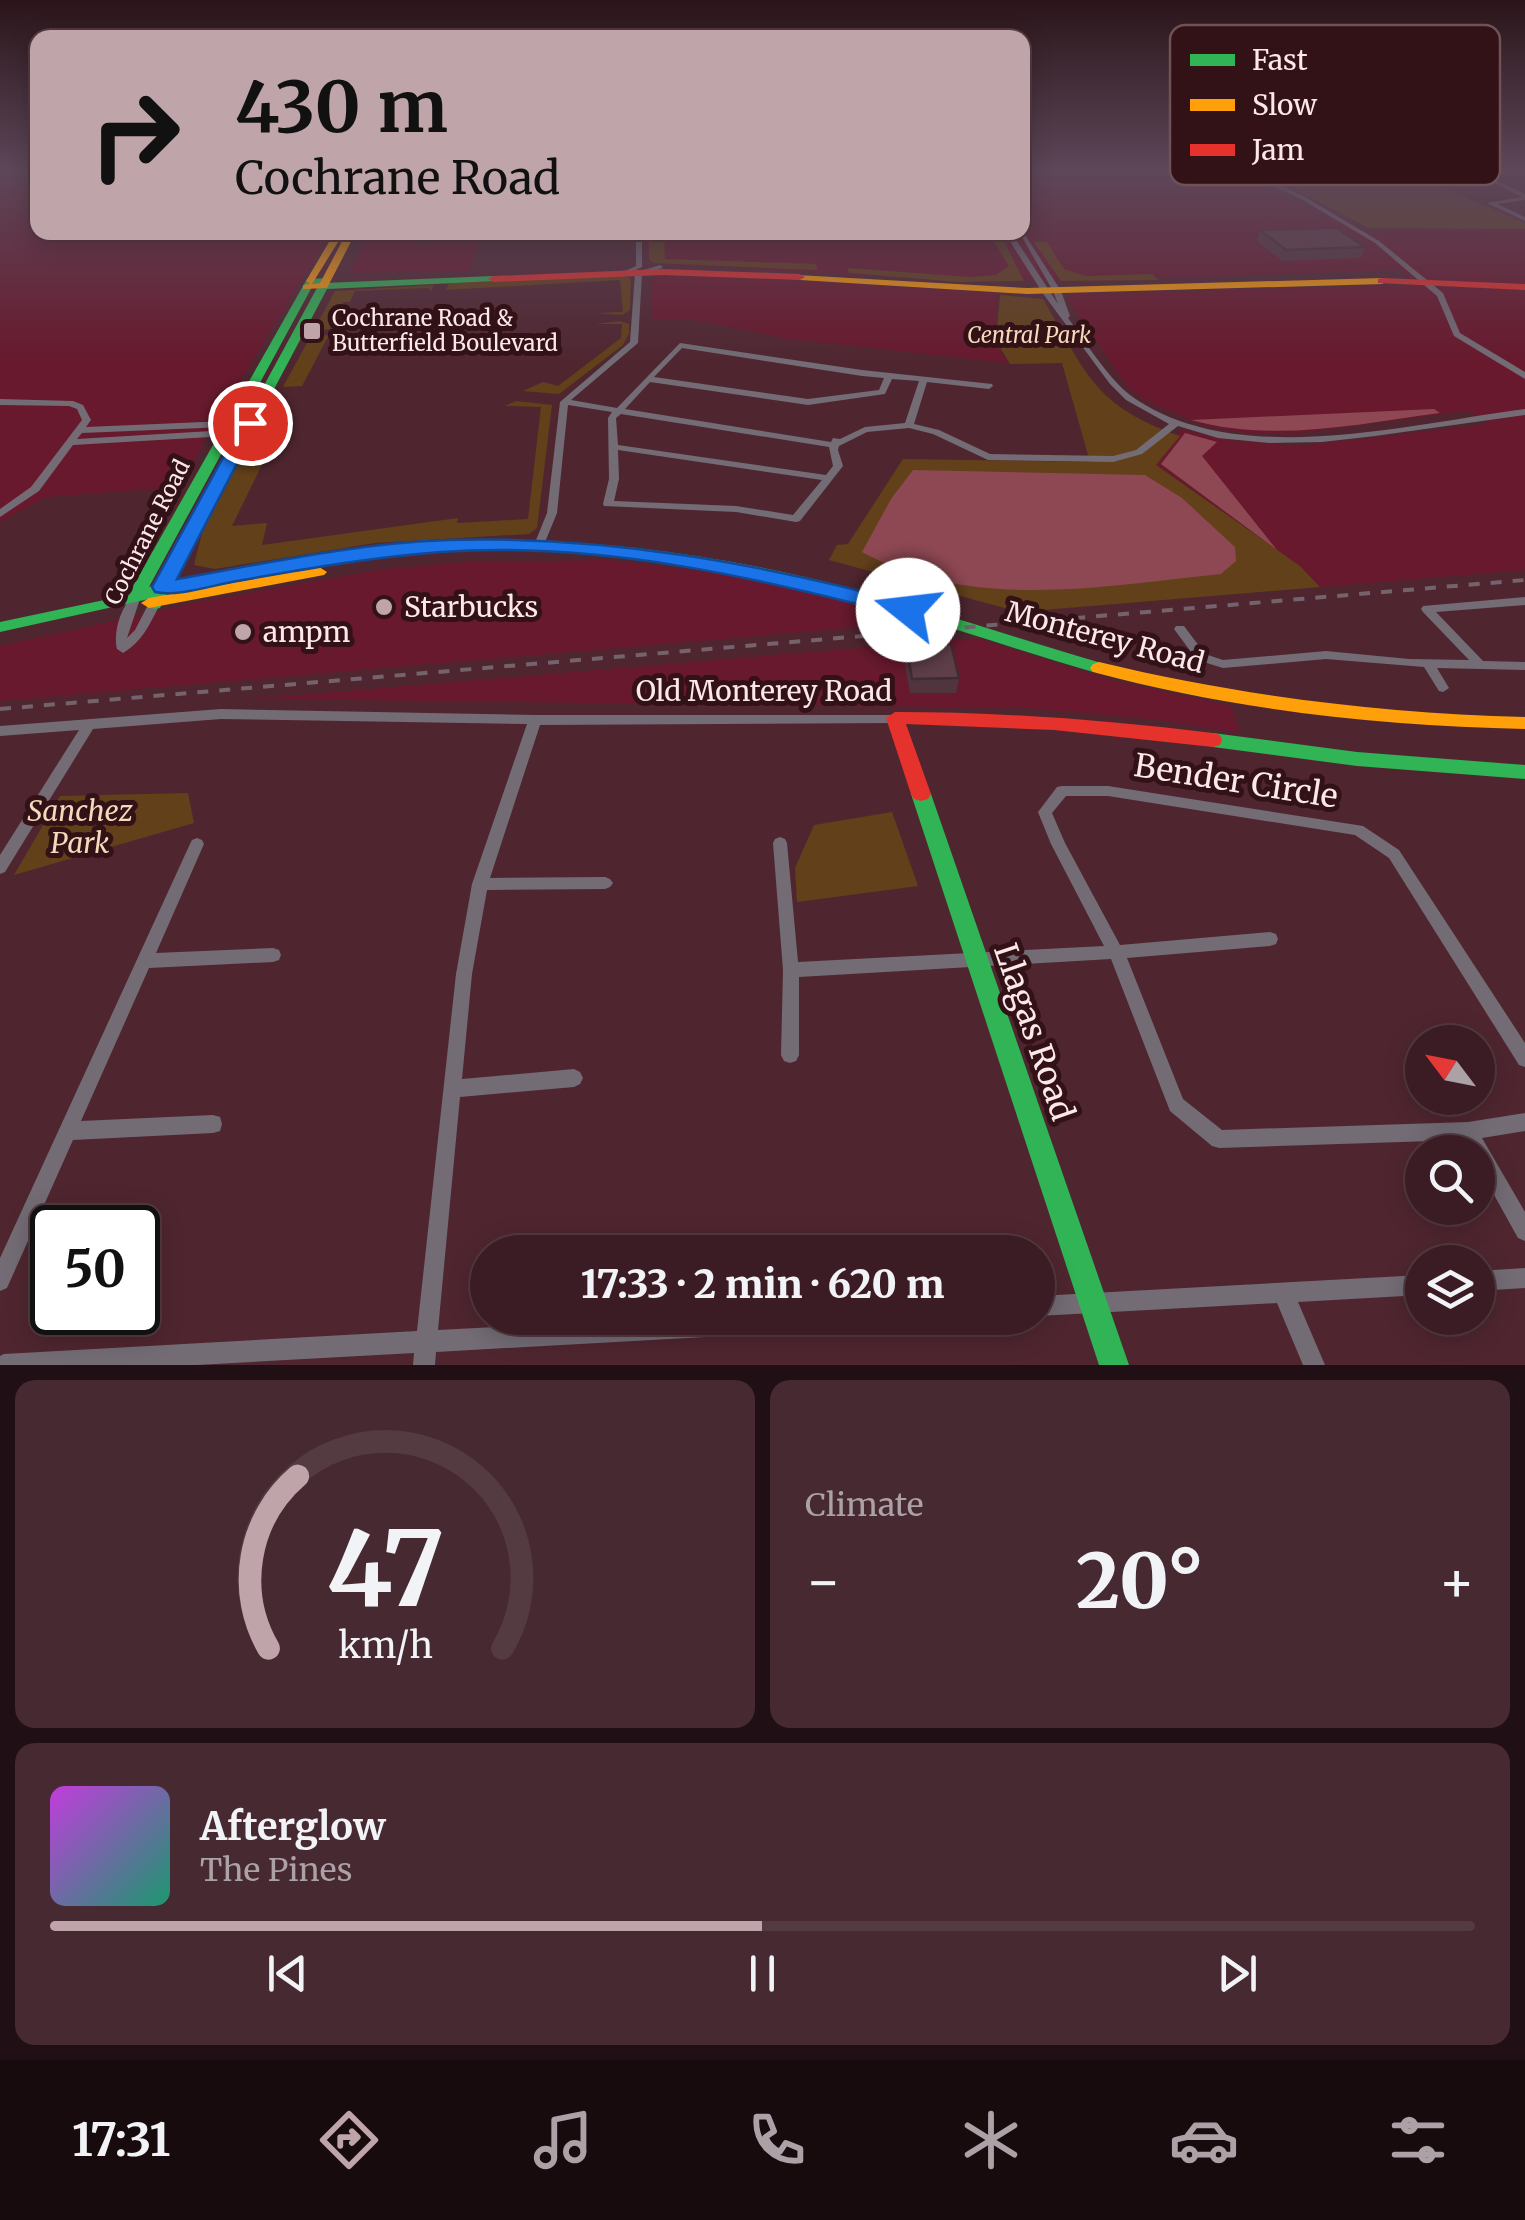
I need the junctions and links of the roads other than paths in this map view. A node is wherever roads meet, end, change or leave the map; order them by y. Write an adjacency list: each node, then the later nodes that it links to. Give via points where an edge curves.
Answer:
1 (1368, 236): 8 (street)
2 (335, 240): 9 (main road, Cochrane Road)
3 (347, 240): 9 (main road, Cochrane Road)
4 (637, 240): 7 (street)
5 (1013, 240): 11 (street)
6 (1026, 240): 11 (street)
7 (634, 271): 9 (main road); 11 (main road); 11 (main road, via 762,268); 18 (street, via 634,343)
8 (1422, 278): 10 (main road); 11 (main road); 14 (street, via 1444,301 1457,334)
9 (317, 284): 24 (main road, Cochrane Road)
10 (1525, 284)
11 (1048, 288): 12 (street); 12 (street)
12 (1068, 324): 22 (street, via 1128,397)
13 (889, 376): 15 (street, via 882,392 808,402); 15 (street, via 680,345); 16 (street)
14 (1525, 376)
15 (648, 379): 20 (street)
16 (924, 380): 17 (street); 23 (street)
17 (989, 386)
18 (566, 400): 20 (street); 31 (street, via 552,513)
19 (0, 402): 25 (street, via 76,405 86,416)
20 (619, 407): 27 (street); 28 (street, via 612,418)
21 (1525, 412): 22 (street, via 1300,439 1230,436)
22 (1173, 421): 23 (street, via 1138,452 1113,458 988,457)
23 (910, 424): 27 (street, via 865,430)
24 (237, 428): 25 (street); 26 (street); 33 (main road, Cochrane Road); 34 (main road, Cochrane Road)
25 (82, 430): 26 (street)
26 (72, 442): 30 (street, via 31,493)
27 (835, 443): 29 (street, via 838,466)
28 (614, 448): 29 (street); 29 (street, via 608,504 796,518)
29 (828, 478)
30 (0, 514)
31 (539, 546): 32 (main road, Monterey Road); 33 (main road, Monterey Road, via 366,552)
32 (619, 553): 33 (main road, Monterey Road, via 394,561); 44 (main road, Monterey Road, via 814,584 1101,669 1210,694 1374,717)
33 (158, 596): 34 (main road, Monterey Road); 34 (street, Cochrane Road, via 124,649 120,636)
34 (134, 600): 36 (main road, Monterey Road)
35 (1525, 601): 39 (street, via 1427,609)
36 (0, 627)
37 (1180, 629): 38 (street, via 1201,657 1223,664 1326,655)
38 (1428, 664): 39 (street); 41 (street)
39 (1480, 665): 40 (street)
40 (1525, 666)
41 (1443, 688)
42 (896, 718): 43 (street, Old Monterey Road); 47 (main road, Old Monterey Road, via 1088,724); 56 (main road, Llagas Road)
43 (535, 720): 45 (street, Old Monterey Road, via 221,714); 52 (street)
44 (1525, 722)
45 (88, 724): 46 (street, Old Monterey Road); 50 (street)
46 (0, 731)
47 (1523, 776)
48 (780, 843): 58 (street)
49 (197, 844): 57 (street)
50 (0, 868)
51 (604, 883): 52 (street)
52 (480, 884): 62 (street)
53 (1270, 938): 54 (street)
54 (1116, 952): 56 (street); 60 (street, Bender Circle, via 1045,812 1062,791 1108,791 1358,830 1394,854); 65 (street, Bender Circle, via 1176,1105 1219,1140)
55 (273, 955): 57 (street)
56 (978, 961): 58 (street); 73 (main road, Llagas Road)
57 (144, 962): 66 (street)
58 (791, 970): 59 (street)
59 (790, 1056)
60 (1525, 1059)
61 (574, 1078): 62 (street)
62 (451, 1089): 76 (street)
63 (1525, 1122): 65 (street, Bender Circle)
64 (213, 1124): 66 (street)
65 (1468, 1131): 67 (street)
66 (68, 1132): 70 (street)
67 (1525, 1230)
68 (1525, 1278): 69 (street)
69 (1495, 1280)
70 (0, 1281)
71 (1405, 1285): 72 (street)
72 (1284, 1294): 73 (street); 80 (street)
73 (1093, 1303): 74 (street); 79 (main road, Llagas Road)
74 (1055, 1305)
75 (550, 1335): 76 (street)
76 (427, 1342): 77 (street); 78 (street)
77 (4, 1365)
78 (424, 1365)
79 (1114, 1365)
80 (1314, 1365)

